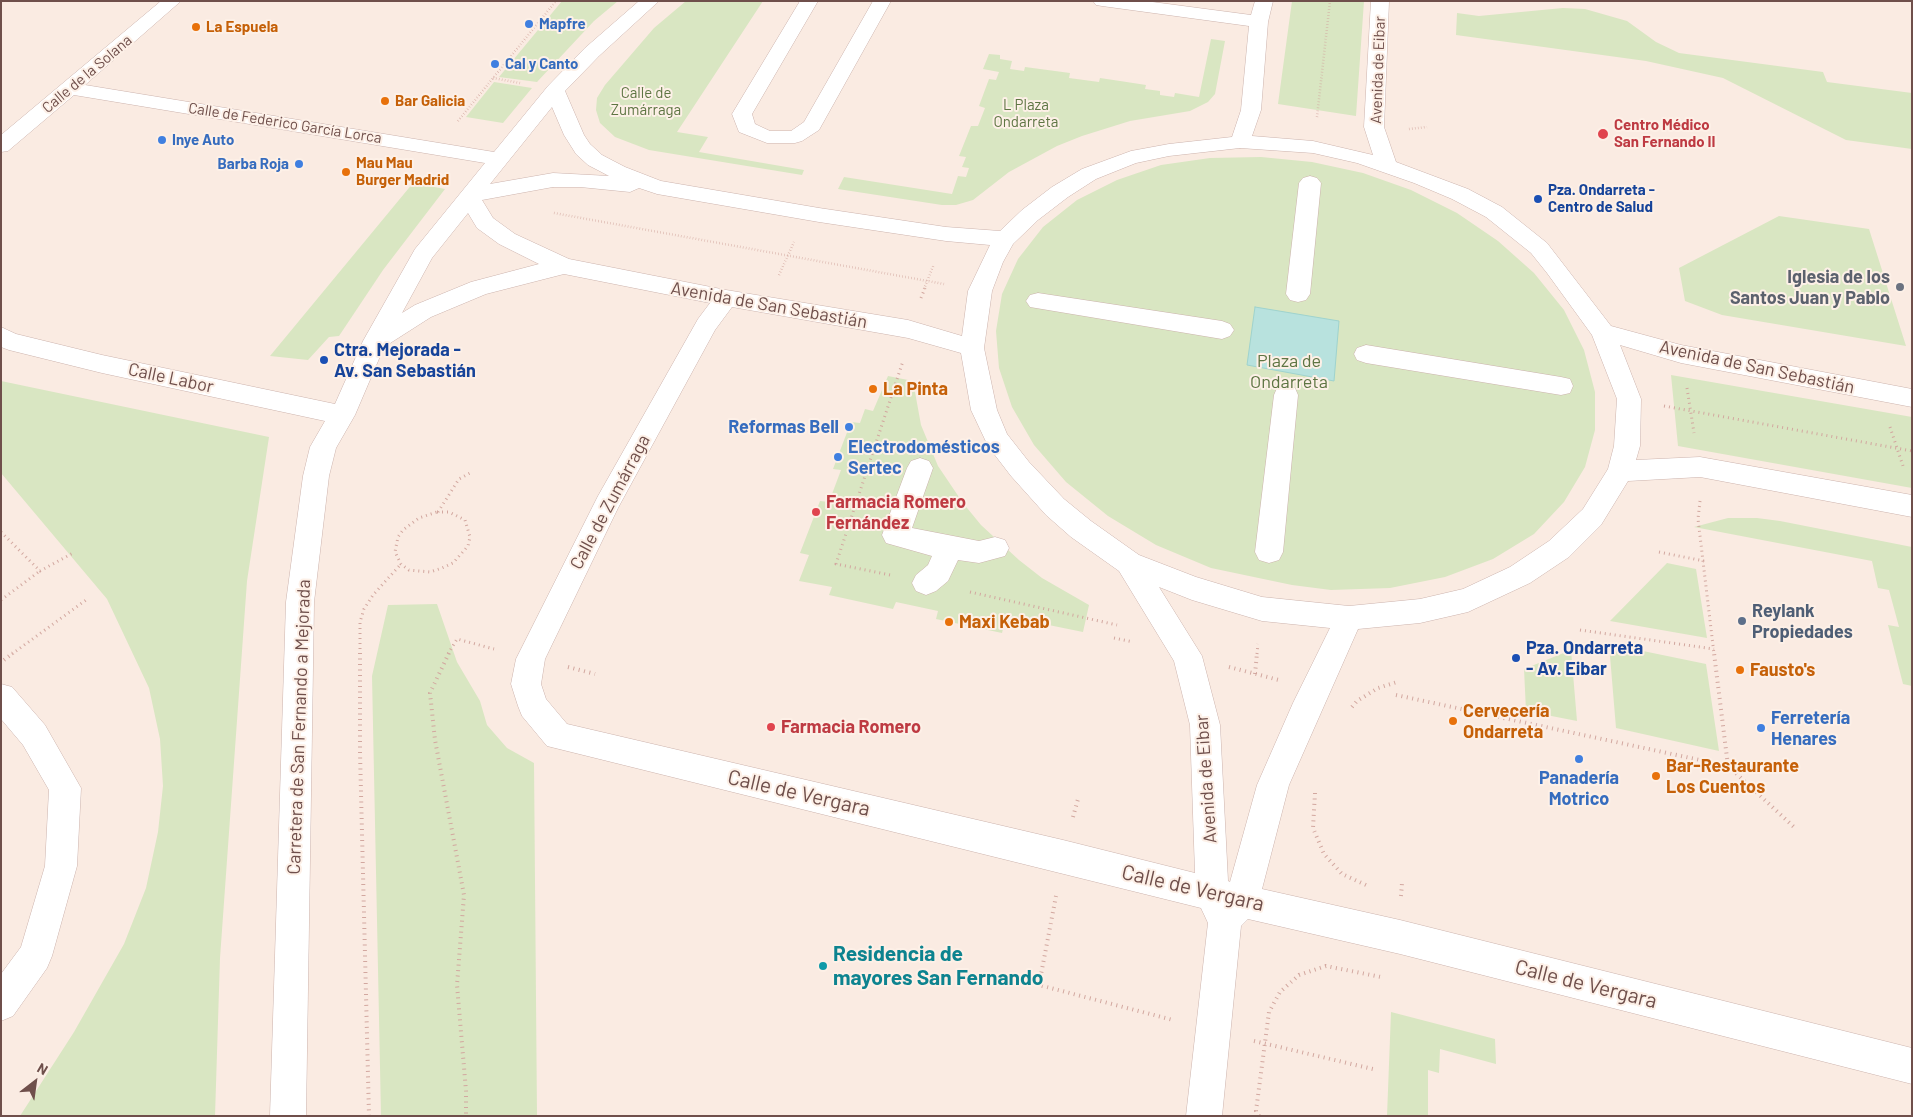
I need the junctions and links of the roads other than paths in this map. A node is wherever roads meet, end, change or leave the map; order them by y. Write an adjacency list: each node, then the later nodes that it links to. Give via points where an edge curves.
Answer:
1 (172, 1): 9 (street, Calle de la Solana)
2 (650, 1): 10 (street, Carretera de San Fernando a Mejorada)
3 (809, 1): 4 (street, via 742,114 746,128 767,137 795,137 812,126)
4 (882, 1)
5 (1102, 1): 8 (street)
6 (1264, 1): 8 (street)
7 (1380, 1): 14 (street, Avenida de Eibar, via 1374,127)
8 (1259, 22): 11 (street, via 1251,110)
9 (70, 88): 12 (street, Calle de la Solana); 13 (street, Calle de Federico García Lorca)
10 (555, 90): 13 (street, Carretera de San Fernando a Mejorada); 16 (street, via 574,135 595,160)
11 (1240, 142): 14 (street, via 1313,147); 18 (street, via 1131,158 1089,174 1030,215)
12 (1, 146)
13 (499, 159): 17 (street, Carretera de San Fernando a Mejorada)
14 (1387, 166): 24 (street, via 1460,194 1514,227 1539,248)
15 (1310, 183): 20 (street)
16 (657, 187): 17 (street, via 552,180); 18 (street, via 819,216)
17 (469, 196): 19 (street, Avenida de San Sebastián, via 485,224 532,253); 26 (street, Carretera de San Fernando a Mejorada, via 424,254)
18 (1005, 239): 27 (street, via 980,291)
19 (564, 266): 21 (street, Avenida de San Sebastián); 26 (street, Avenida de San Sebastián, via 479,288 423,311)
20 (1298, 294)
21 (726, 298): 27 (street, Avenida de San Sebastián, via 908,330); 42 (street, Calle de Zumárraga, via 706,325 607,504)
22 (1038, 300): 23 (street)
23 (1222, 330)
24 (1603, 332): 31 (street, Avenida de San Sebastián, via 1681,354); 34 (street, via 1629,399 1627,446)
25 (1, 336): 32 (street, Calle Labor, via 9,341 102,364)
26 (375, 342): 32 (street, Carretera de San Fernando a Mejorada)
27 (972, 348): 39 (street, via 984,410 997,439 1055,507)
28 (1366, 354): 29 (street)
29 (1561, 386)
30 (1286, 395): 38 (street)
31 (1912, 398)
32 (342, 415): 47 (street, Carretera de San Fernando a Mejorada, via 323,448 316,476 300,602)
33 (920, 468): 36 (street, via 896,535)
34 (1620, 471): 35 (street, via 1700,468); 41 (street, via 1592,517 1559,549 1520,575 1468,600 1420,611)
35 (1912, 506)
36 (950, 548): 37 (street, via 978,552); 40 (street, via 938,573)
37 (995, 548)
38 (1268, 552)
39 (1129, 563): 41 (street, via 1192,588 1262,608); 44 (street, Avenida de Eibar, via 1187,656 1205,725)
40 (926, 583)
41 (1349, 618): 44 (street, Avenida de Eibar, via 1273,785)
42 (531, 659): 44 (street, Calle de Vergara, via 526,684 533,706 558,736 1063,856)
43 (1, 697): 45 (street, via 34,736 65,788 61,866 35,956)
44 (1226, 905): 46 (street, Calle de Vergara, via 1400,937); 48 (street, Avenida de Eibar)
45 (1, 1004)
46 (1912, 1066)
47 (288, 1116)
48 (1204, 1116)

